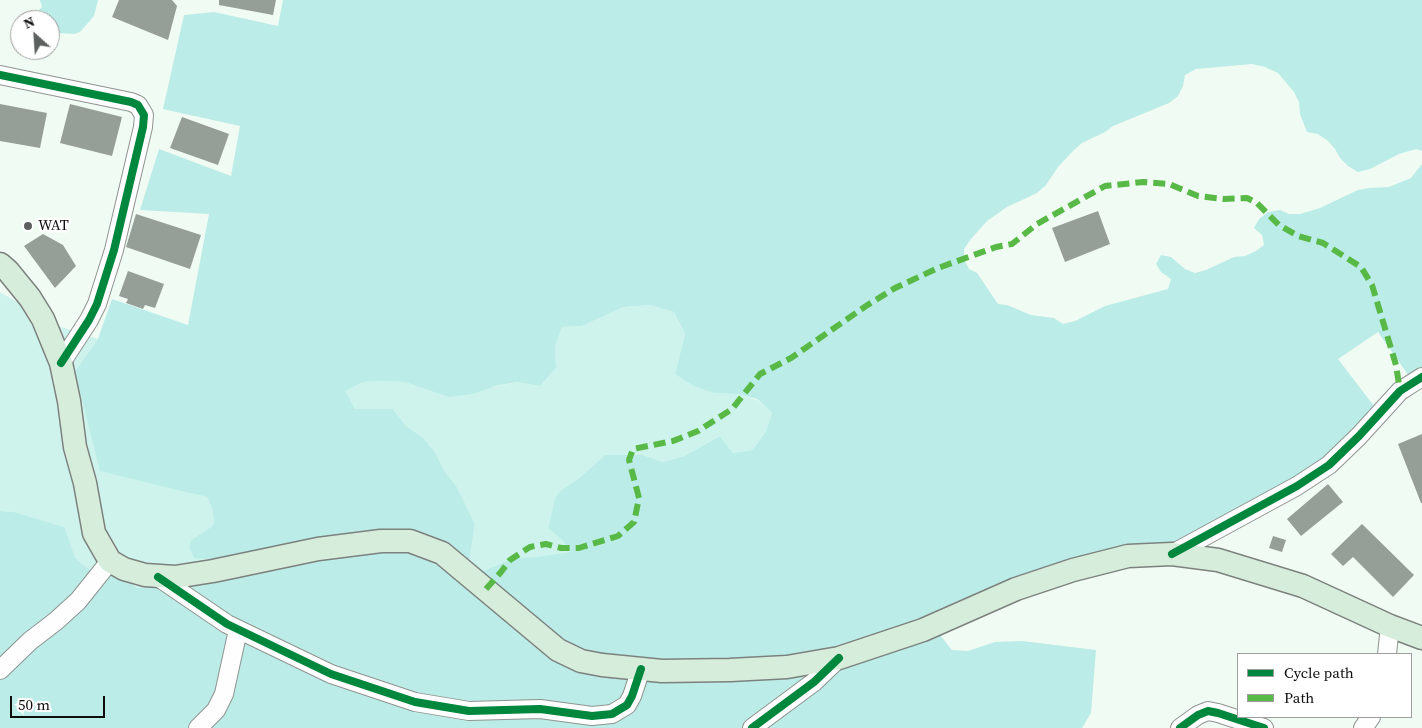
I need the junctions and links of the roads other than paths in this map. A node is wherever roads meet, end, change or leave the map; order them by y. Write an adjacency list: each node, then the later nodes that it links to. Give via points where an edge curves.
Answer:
1 (0, 75): 3 (street, via 131,102 138,105 144,115 116,240 97,304)
2 (0, 264): 3 (main road, via 34,305)
3 (61, 363): 6 (main road, via 94,533)
4 (1422, 377): 5 (street, via 1400,391 1329,465)
5 (1172, 554): 8 (main road, via 1218,560 1304,586); 12 (main road, via 1128,556 1074,570 1016,589 923,630)
6 (110, 561): 7 (main road, via 124,569); 14 (street, via 78,601)
7 (158, 577): 9 (street); 13 (main road, via 213,571 349,544 410,540 442,553 558,650 581,661)
8 (1390, 626): 10 (main road); 11 (street)
9 (238, 630): 13 (street, via 332,674 415,702 469,711 540,709 592,716 612,714 627,705); 15 (street, via 224,694 216,710)
10 (1422, 638)
11 (1387, 653)
12 (839, 658): 13 (main road, via 787,667); 16 (street, via 814,682)
13 (642, 669)
14 (0, 670)
15 (198, 728)
16 (752, 728)
17 (1180, 728): 18 (street, via 1208,711)
18 (1264, 728)

